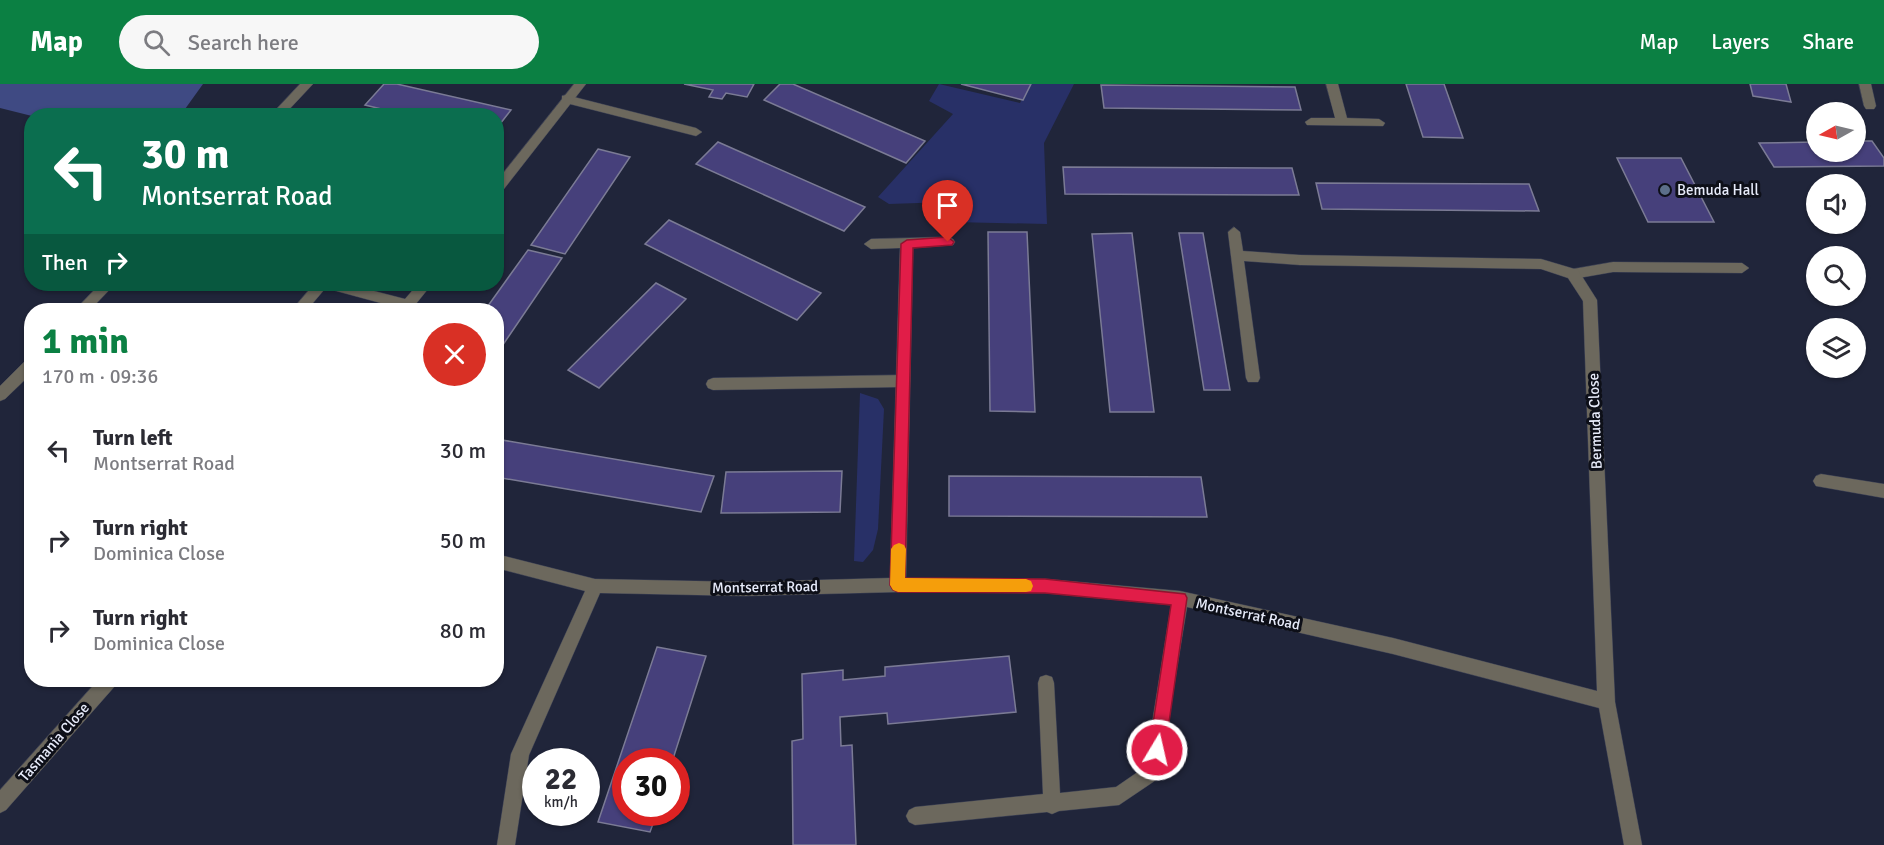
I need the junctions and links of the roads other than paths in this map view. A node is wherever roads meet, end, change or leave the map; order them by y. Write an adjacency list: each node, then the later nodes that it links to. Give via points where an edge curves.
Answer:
1 (307, 84): 7 (street)
2 (580, 84): 5 (street)
3 (1332, 84): 9 (street)
4 (1865, 84): 6 (street)
5 (566, 99): 11 (street); 12 (street)
6 (1870, 105)
7 (284, 108)
8 (1311, 122): 9 (street)
9 (1342, 123): 10 (street)
10 (1379, 123)
11 (696, 132)
12 (504, 180)
13 (1234, 232): 17 (street)
14 (948, 242): 16 (street)
15 (871, 244): 16 (street)
16 (907, 244): 30 (street)
17 (1237, 256): 19 (street, via 1541,264); 29 (street)
18 (1742, 268): 19 (street, via 1613,267)
19 (1573, 274): 41 (street, Bermuda Close, via 1590,300)
20 (101, 291): 24 (street)
21 (316, 291): 25 (street)
22 (351, 291): 26 (street)
23 (419, 291): 27 (street)
24 (89, 303)
25 (305, 303)
26 (390, 303)
27 (410, 303)
28 (24, 371): 32 (street)
29 (1252, 378)
30 (903, 381): 31 (street); 36 (street)
31 (713, 384)
32 (0, 395)
33 (1821, 481): 34 (street)
34 (1884, 491)
35 (504, 563): 37 (street, Montserrat Road)
36 (898, 585): 37 (street, Montserrat Road, via 746,589); 38 (street, Montserrat Road, via 1045,586)
37 (595, 586): 45 (street, via 520,754)
38 (1180, 598): 41 (street, Montserrat Road, via 1393,646); 43 (street, via 1153,772 1119,796)
39 (1046, 683): 43 (street)
40 (103, 687): 42 (street, Tasmania Close)
41 (1606, 702): 46 (street, Bermuda Close)
42 (0, 804)
43 (1052, 805): 44 (street)
44 (915, 816)
45 (506, 845)
46 (1633, 845)

